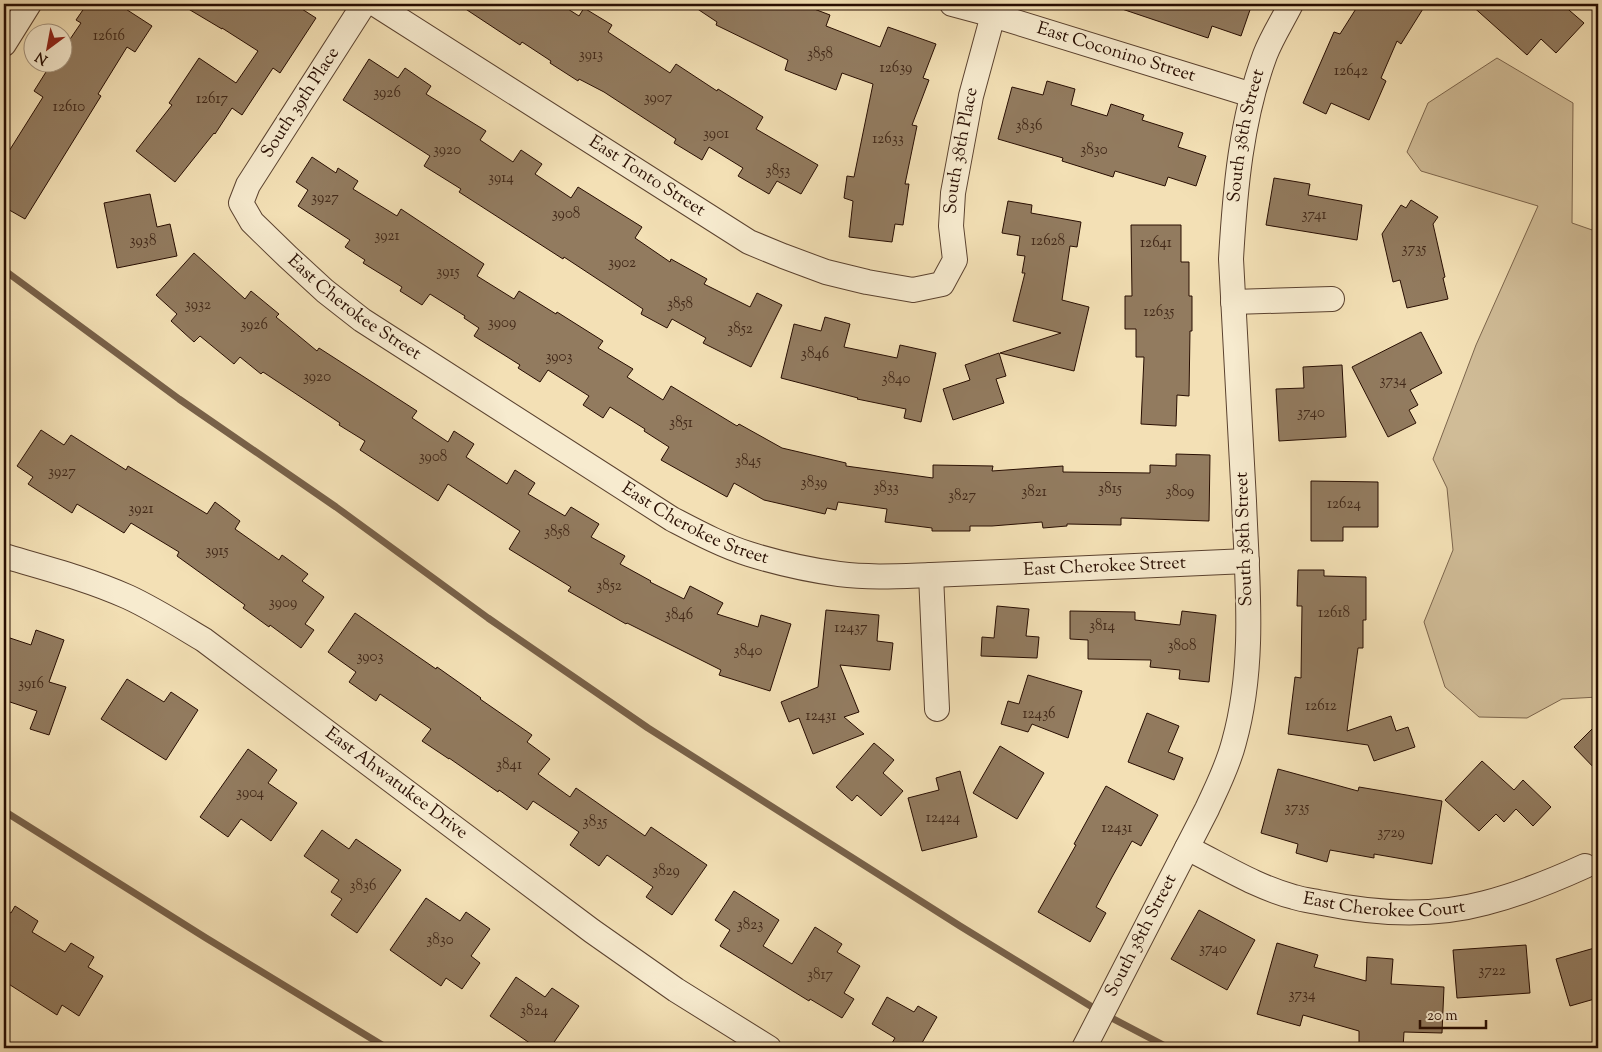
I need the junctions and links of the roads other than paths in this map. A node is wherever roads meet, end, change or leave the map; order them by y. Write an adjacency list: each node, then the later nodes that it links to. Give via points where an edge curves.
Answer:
1 (29, 4): 7 (street)
2 (364, 4): 9 (street, South 39th Place, via 248,185)
3 (375, 4): 10 (street, East Tonto Street, via 749,242 826,272 867,282 912,290)
4 (952, 4): 6 (street, East Coconino Street)
5 (1292, 4): 8 (street, South 38th Street, via 1266,53)
6 (993, 15): 8 (street, East Coconino Street); 10 (street, South 38th Place, via 971,96 953,193 951,226 955,260)
7 (5, 40)
8 (1252, 95): 12 (street, South 38th Street, via 1239,158 1234,206 1231,259)
9 (240, 203): 15 (street, East Cherokee Street, via 252,222 288,257 362,320 672,519 748,554 791,565 840,574 883,577)
10 (942, 284)
11 (1332, 299): 12 (street)
12 (1234, 302): 14 (street, South 38th Street)
13 (4, 556): 19 (street, East Ahwatukee Drive, via 127,597 204,640 592,931 676,990)
14 (1247, 561): 15 (street, East Cherokee Street); 17 (street, South 38th Street, via 1249,644 1241,714 1223,776)
15 (931, 575): 16 (street)
16 (937, 709)
17 (1187, 848): 18 (street, East Cherokee Court, via 1249,880 1293,897 1390,913 1484,904 1550,882); 20 (street, South 38th Street)
18 (1585, 866)
19 (769, 1048)
20 (1084, 1048)

